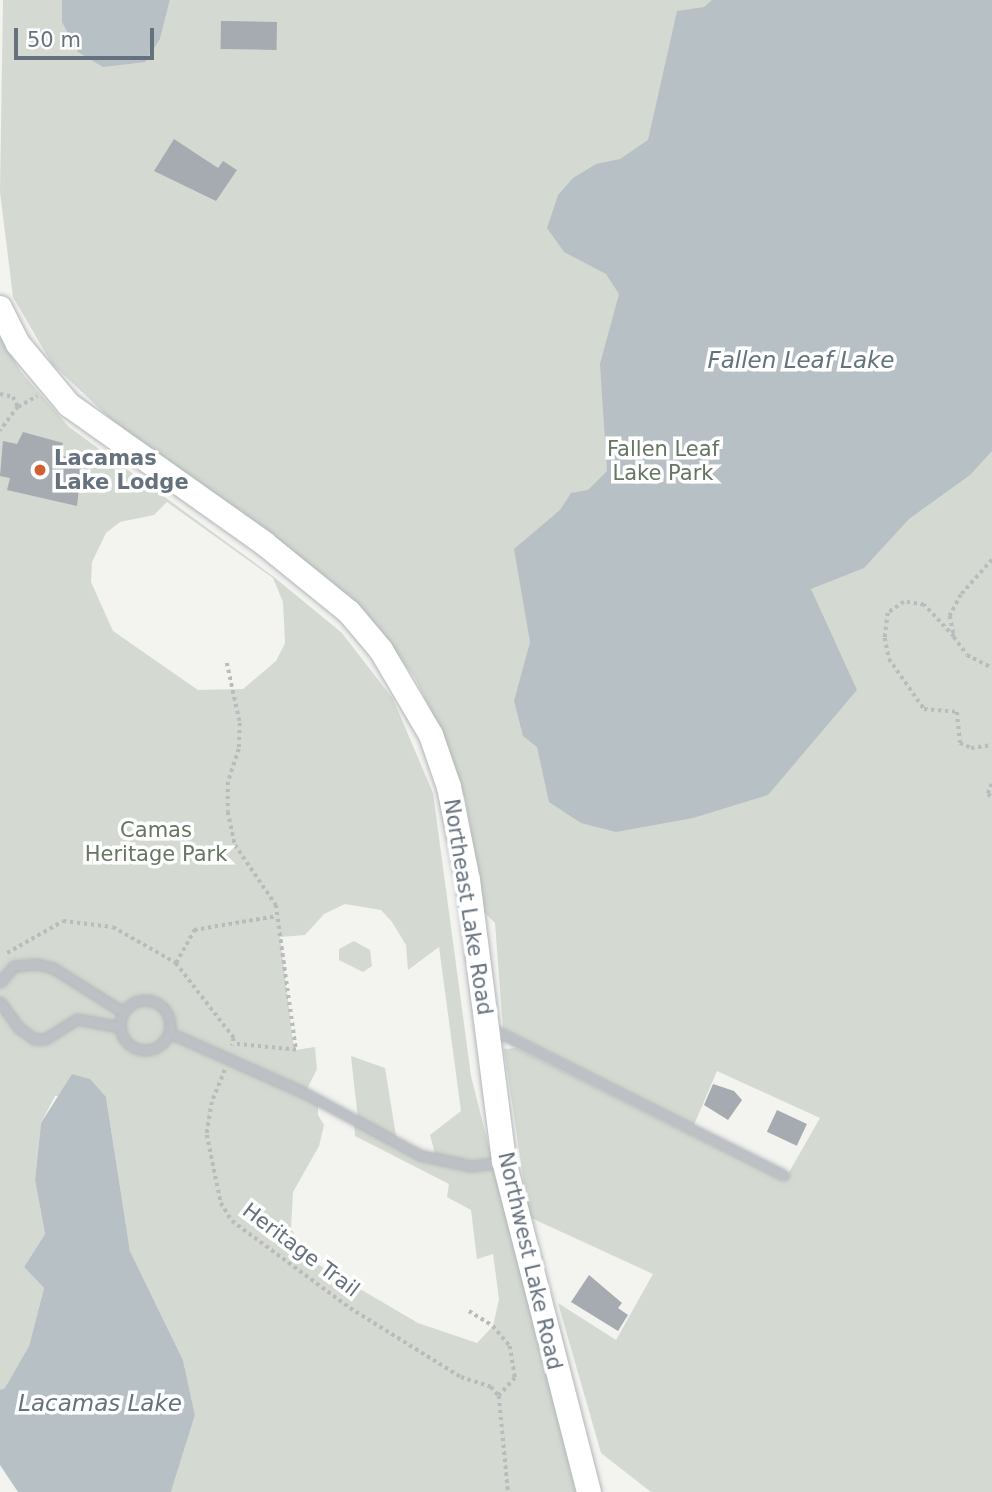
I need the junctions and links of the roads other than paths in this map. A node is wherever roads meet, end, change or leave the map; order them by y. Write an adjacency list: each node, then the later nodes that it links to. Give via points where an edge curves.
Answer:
1 (0, 308): 6 (main road, Northeast Lake Road, via 18,344 69,405 304,573 349,612 382,650 431,735 450,787 468,880)
2 (0, 982): 4 (lane, via 14,966 45,966)
3 (0, 1002): 5 (lane, via 19,1028 34,1039 45,1040 77,1019)
4 (124, 1012): 5 (lane); 7 (lane, via 139,1000 158,1003 169,1019)
5 (120, 1027): 7 (lane, via 125,1040 141,1049 160,1045)
6 (487, 1027): 8 (main road, Northwest Lake Road); 9 (lane)
7 (170, 1032): 8 (lane, via 305,1093 437,1161 477,1166)
8 (504, 1161): 10 (main road, Northwest Lake Road)
9 (784, 1175)
10 (589, 1492)

